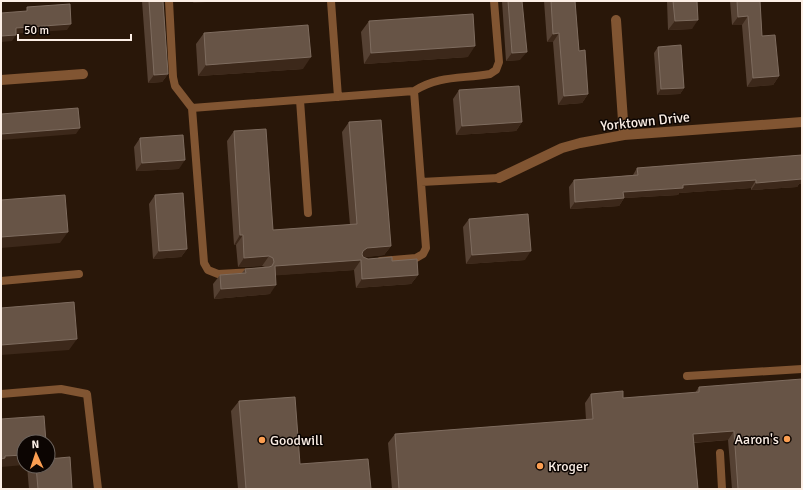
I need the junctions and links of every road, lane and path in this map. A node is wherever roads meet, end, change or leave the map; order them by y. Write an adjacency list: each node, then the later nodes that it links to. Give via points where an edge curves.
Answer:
1 (169, 1): 10 (lane, via 173,77 175,86)
2 (331, 1): 8 (lane)
3 (494, 1): 7 (lane, via 499,62 496,70 490,74 434,81)
4 (616, 20): 12 (street)
5 (82, 74): 6 (street)
6 (1, 80)
7 (414, 91): 8 (lane); 14 (lane)
8 (338, 97): 9 (lane)
9 (300, 100): 10 (lane); 15 (lane)
10 (192, 108): 17 (lane, via 204,263 208,270 218,274)
11 (802, 122): 12 (street, Yorktown Drive)
12 (624, 135): 13 (street, Yorktown Drive, via 562,148)
13 (499, 178): 14 (lane)
14 (421, 182): 16 (lane, via 426,248 423,254 416,258)
15 (308, 213)
16 (376, 261)
17 (262, 271)
18 (79, 274): 19 (lane)
19 (1, 281)
20 (802, 369): 21 (lane)
21 (687, 376)
22 (1, 394): 24 (lane, via 61,388 88,394)
23 (720, 453): 25 (lane)
24 (98, 489)
25 (722, 489)

